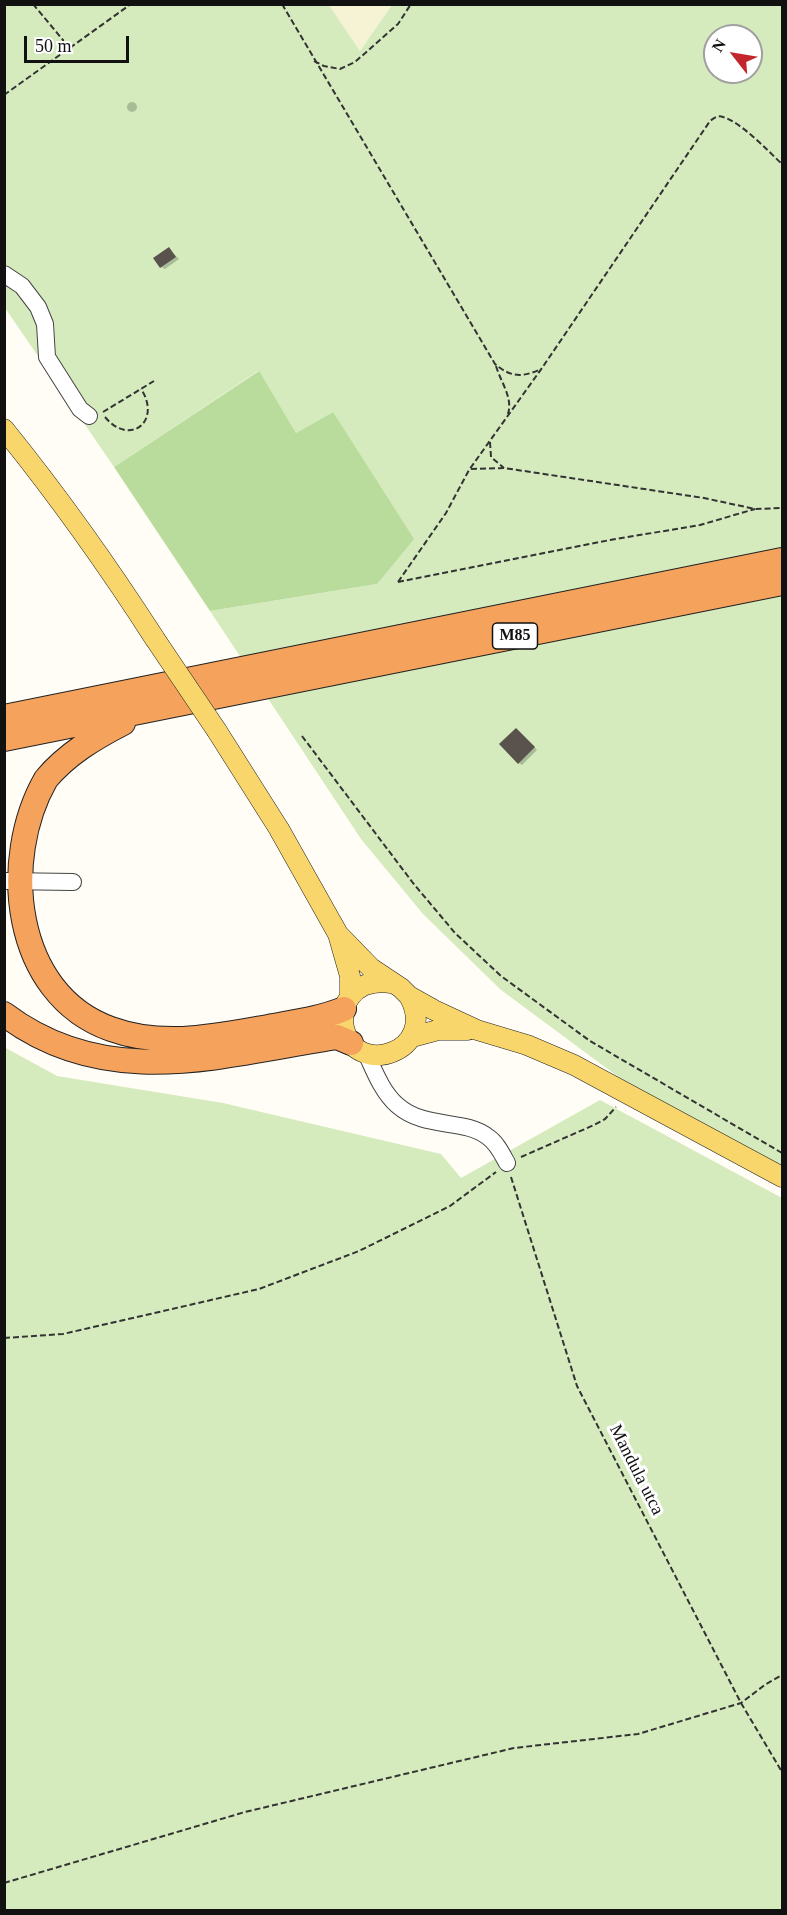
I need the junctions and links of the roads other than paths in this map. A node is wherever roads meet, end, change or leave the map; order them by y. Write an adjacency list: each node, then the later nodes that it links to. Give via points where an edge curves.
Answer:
1 (4, 274): 2 (lane, via 22,286 38,307 45,324 47,357 80,409)
2 (95, 414)
3 (4, 429): 13 (main road, bridge, via 96,549 217,731 279,829)
4 (783, 560): 8 (highway, M85)
5 (783, 583): 6 (highway, M85)
6 (151, 709): 10 (highway, M85); 11 (highway, via 95,737 45,780 20,825)
7 (4, 710): 8 (highway)
8 (35, 711): 9 (highway, M85)
9 (4, 717)
10 (4, 739)
11 (7, 881): 12 (lane); 16 (highway, via 16,928 28,957 49,986 77,1011 110,1029 143,1038 209,1037 318,1018)
12 (73, 882)
13 (338, 934): 14 (main road); 16 (main road, via 350,976)
14 (391, 983): 15 (main road); 16 (main road, via 368,983 358,988)
15 (409, 996): 18 (main road); 19 (main road, via 417,1016)
16 (347, 1003): 20 (main road, via 345,1032)
17 (4, 1014): 20 (highway, via 54,1042 101,1058 147,1063 193,1061 338,1037)
18 (477, 1030): 19 (main road, via 438,1030); 24 (main road, via 564,1061)
19 (412, 1037): 21 (main road)
20 (359, 1048): 21 (main road, via 376,1056); 22 (lane)
21 (387, 1055): 22 (lane)
22 (385, 1090): 23 (lane, via 395,1104 423,1120 475,1129 488,1136)
23 (507, 1163)
24 (783, 1177)

